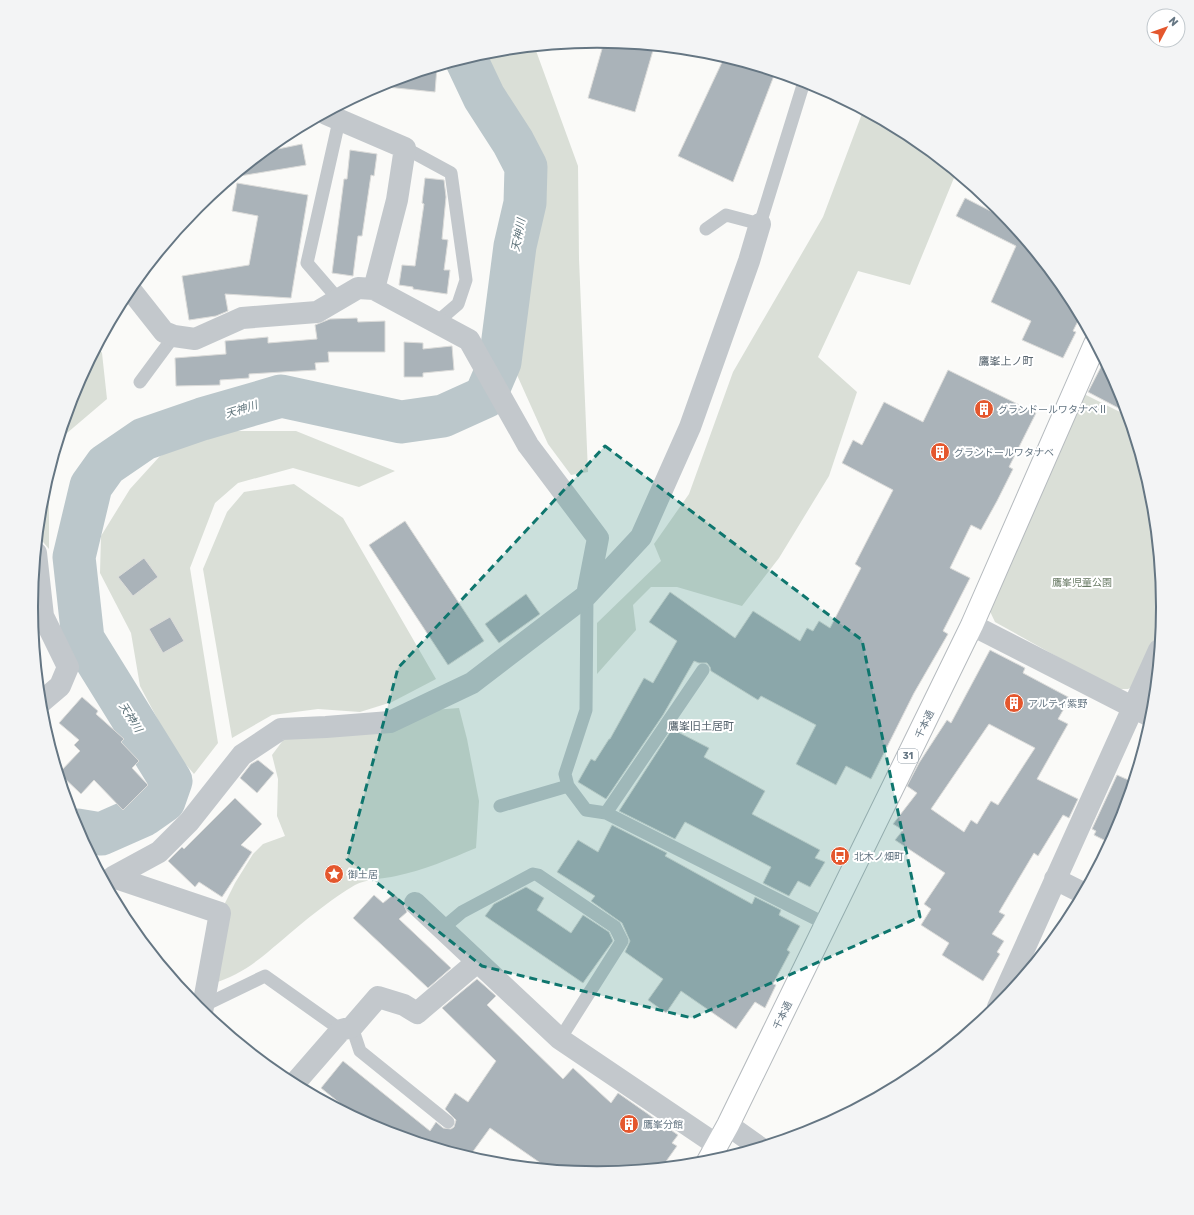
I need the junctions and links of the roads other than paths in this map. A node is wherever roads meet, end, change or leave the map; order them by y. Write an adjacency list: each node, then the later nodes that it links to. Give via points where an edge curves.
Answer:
1 (802, 88): 4 (lane)
2 (332, 117): 3 (street); 8 (lane, via 306,263)
3 (405, 148): 6 (street, via 397,200); 9 (lane, via 451,173 466,280 458,304)
4 (760, 224): 5 (lane, via 726,215); 14 (street, via 750,261 690,427 641,537)
5 (706, 229)
6 (374, 289): 8 (street, via 358,288); 9 (street)
7 (134, 294): 10 (street, via 164,332)
8 (339, 300): 10 (street, via 317,312 242,318 195,339)
9 (437, 322): 14 (street, via 468,340 528,445 598,538)
10 (174, 336): 12 (lane)
11 (1093, 350): 15 (main road, 千本通 / 31)
12 (140, 382)
13 (39, 578): 18 (street, via 43,616 68,667 60,686)
14 (587, 595): 21 (lane, via 586,710 565,774); 25 (street, via 472,683 390,722 281,729 242,754 189,822 159,852)
15 (972, 625): 19 (street); 28 (main road, 千本通 / 31)
16 (1153, 664): 19 (street)
17 (703, 670): 23 (lane)
18 (46, 698)
19 (1133, 707): 20 (street); 24 (street)
20 (1146, 713)
21 (568, 786): 22 (lane); 23 (lane, via 586,810)
22 (500, 806)
23 (606, 813): 28 (lane)
24 (1055, 879): 26 (street); 31 (street)
25 (110, 881): 32 (street, via 220,913)
26 (1079, 891)
27 (415, 903): 29 (street)
28 (826, 924): 38 (main road, 千本通 / 31)
29 (443, 928): 30 (street); 35 (lane, via 462,912 533,874 615,927 622,941)
30 (477, 962): 34 (street, via 417,1013 378,997); 35 (street)
31 (1007, 987)
32 (203, 1004)
33 (206, 1007): 34 (lane, via 265,976)
34 (346, 1028): 36 (street); 37 (lane, via 360,1051)
35 (560, 1039): 40 (street)
36 (298, 1080)
37 (448, 1122)
38 (728, 1125): 39 (street); 40 (main road, 千本通 / 31)
39 (754, 1144)
40 (712, 1154)

